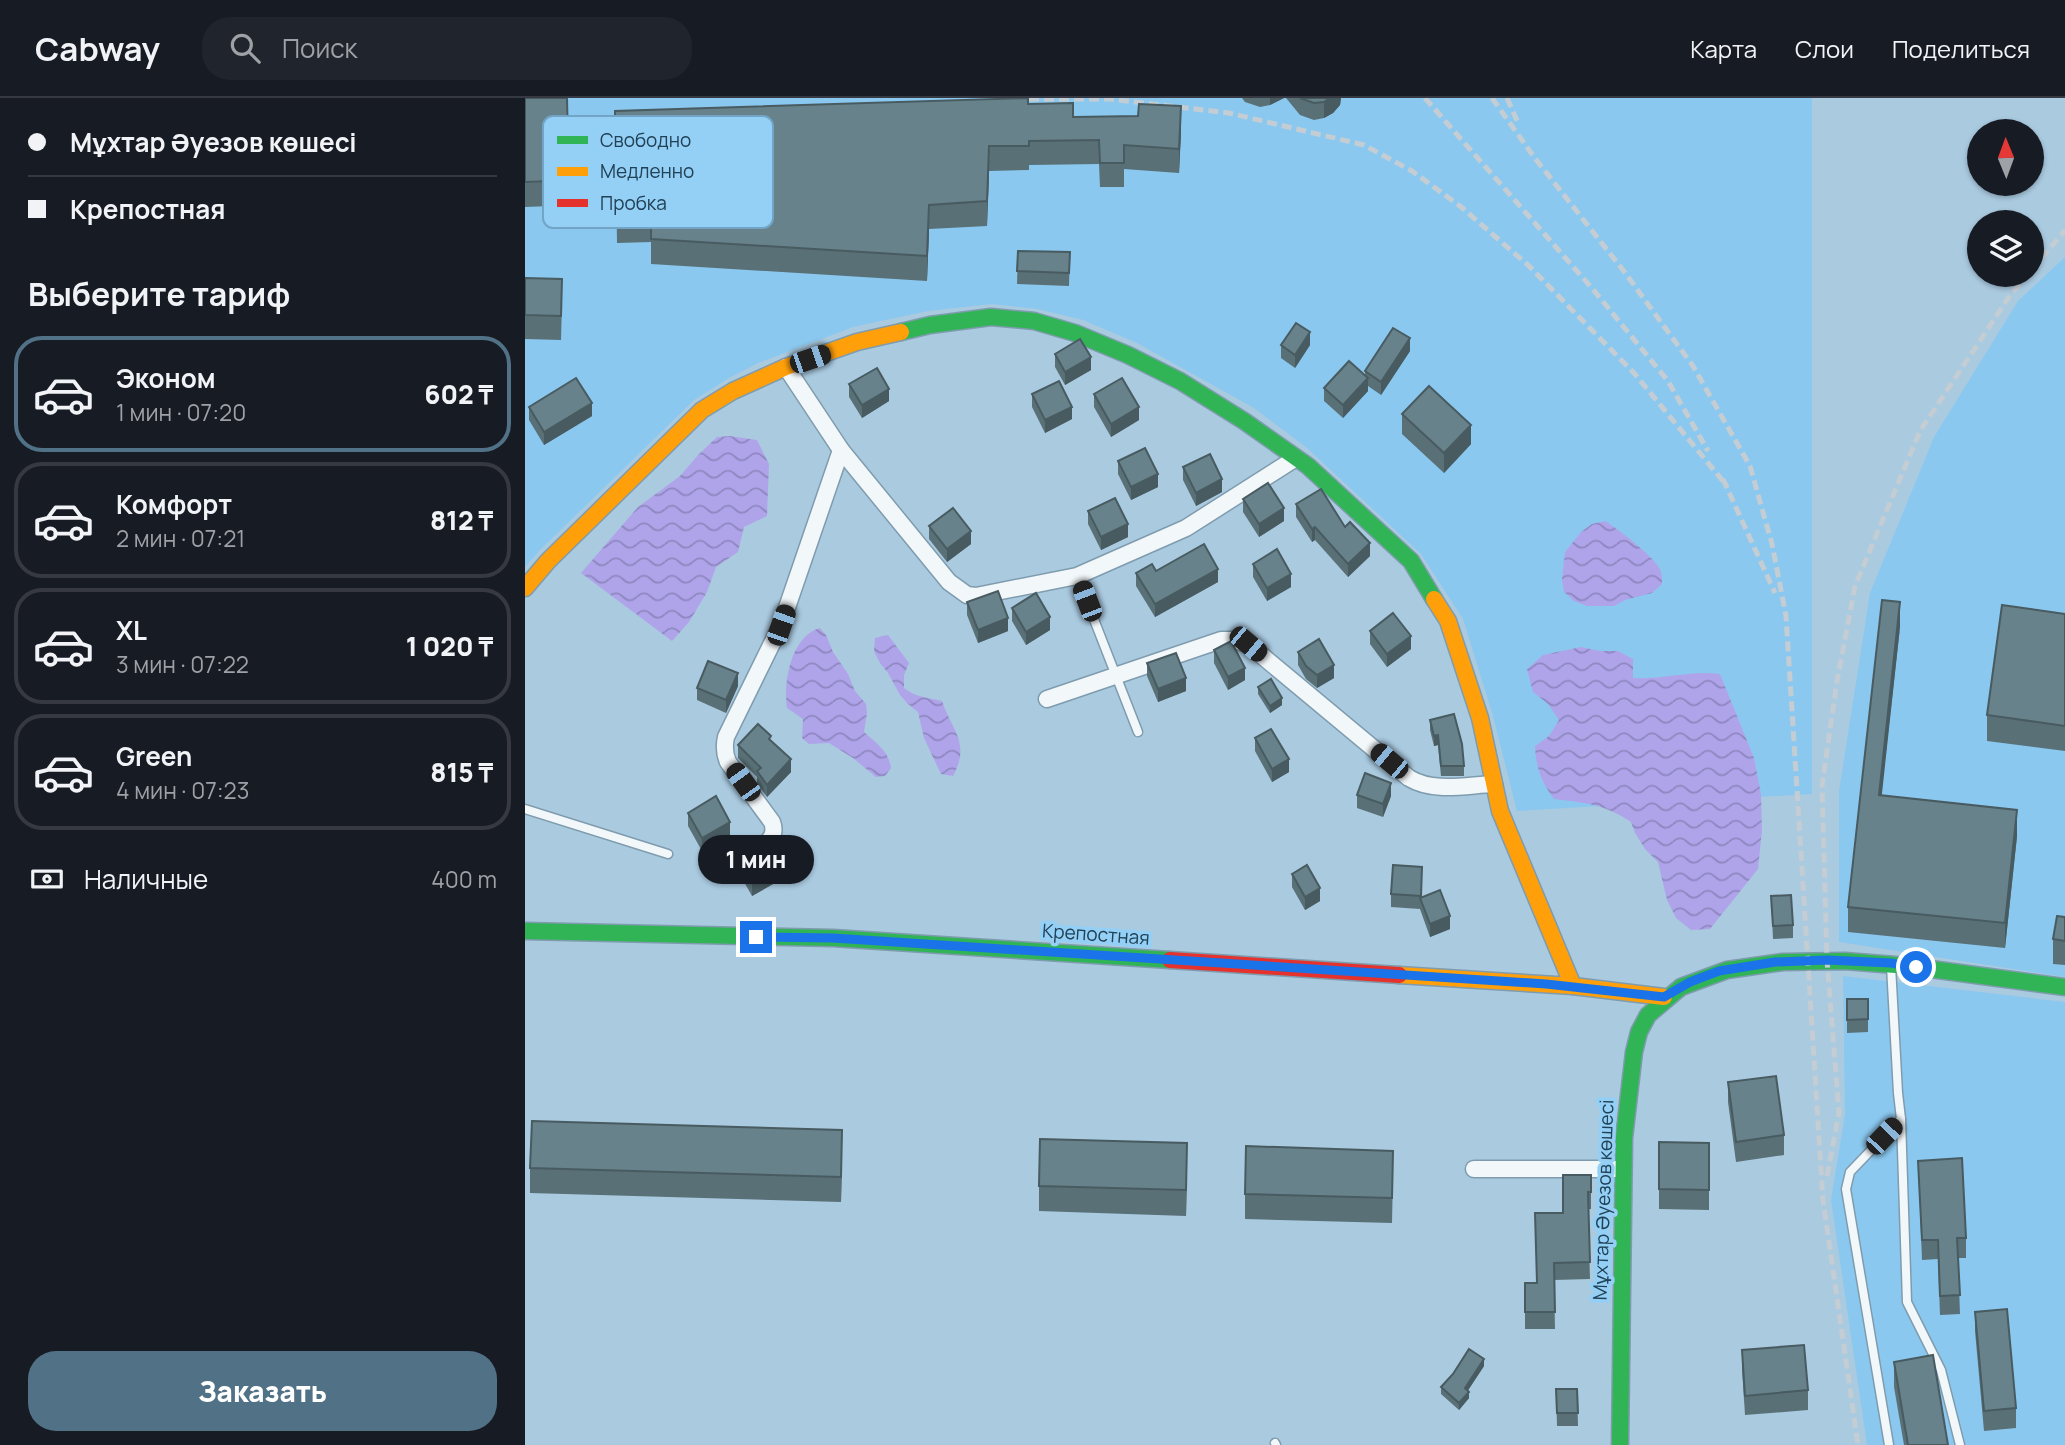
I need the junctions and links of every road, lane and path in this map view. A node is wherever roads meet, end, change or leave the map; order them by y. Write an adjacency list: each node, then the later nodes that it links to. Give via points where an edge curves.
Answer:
1 (786, 367): 2 (street); 3 (street, via 857,342 930,325 991,317 1034,321 1075,333 1180,381); 5 (street, via 702,410)
2 (841, 450): 4 (street, via 949,582 967,595); 12 (street, via 781,625 724,744 728,762 772,822 773,836 763,845)
3 (1296, 458): 4 (street, via 1186,528); 9 (street, via 1411,561 1448,621 1481,718)
4 (1077, 576): 6 (lane)
5 (525, 588)
6 (1117, 677): 7 (street); 8 (lane); 9 (street, via 1221,640 1242,641 1409,778 1434,787)
7 (1047, 699)
8 (1138, 732)
9 (1494, 784): 15 (street, via 1500,811)
10 (525, 809): 11 (lane)
11 (668, 854)
12 (714, 861)
13 (525, 932): 15 (street, Крепостная, via 833,938)
14 (1891, 963): 16 (street, Мұхтар Әуезов көшесі); 17 (street, Мұхтар Әуезов көшесі, via 1827,960 1745,965 1690,982); 18 (lane)
15 (1573, 986): 17 (street, Крепостная)
16 (2065, 987)
17 (1664, 997): 20 (street, Мұхтар Әуезов көшесі, via 1647,1016 1635,1045 1626,1095)
18 (1901, 1119): 22 (lane, via 1850,1172 1846,1188); 23 (lane, via 1907,1302 1941,1370)
19 (1474, 1169): 20 (street)
20 (1622, 1169): 21 (street, Мұхтар Әуезов көшесі)
21 (1620, 1445)
22 (1889, 1445)
23 (1960, 1445)

